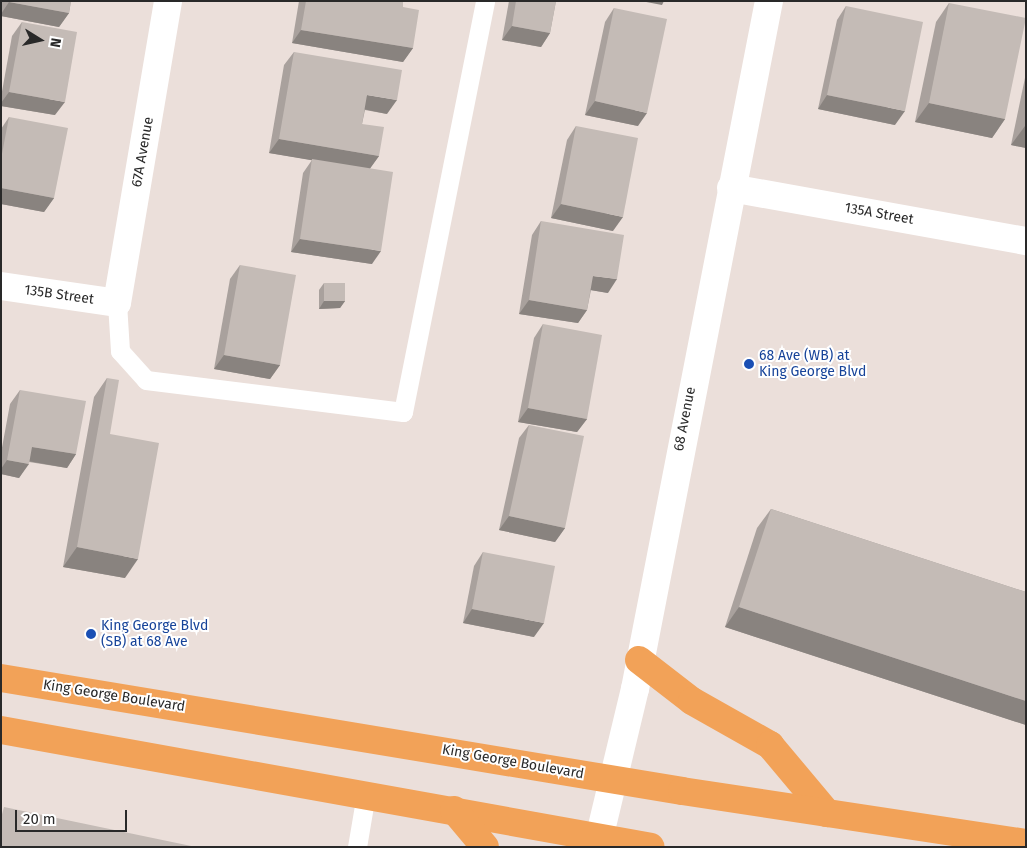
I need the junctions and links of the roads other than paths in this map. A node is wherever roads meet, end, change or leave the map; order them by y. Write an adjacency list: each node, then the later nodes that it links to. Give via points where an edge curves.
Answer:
1 (168, 1): 7 (street, 67A Avenue)
2 (484, 1): 7 (lane, via 403,412 146,380 120,351)
3 (769, 1): 4 (street, 68 Avenue)
4 (731, 188): 5 (street, 135A Street); 8 (street, 68 Avenue)
5 (1026, 241)
6 (1, 286): 7 (street, 135B Street)
7 (117, 303)
8 (639, 660): 11 (street, 68 Avenue); 14 (main road, via 692,701 770,745)
9 (1, 678): 11 (main road, King George Boulevard)
10 (1, 730): 12 (main road)
11 (616, 780): 14 (main road, King George Boulevard); 16 (street, 68 Avenue)
12 (366, 794): 13 (main road); 17 (lane)
13 (454, 810): 16 (main road); 18 (main road)
14 (828, 813): 15 (main road, King George Boulevard)
15 (1026, 842)
16 (601, 844): 19 (main road)
17 (357, 847)
18 (485, 847)
19 (651, 847)

